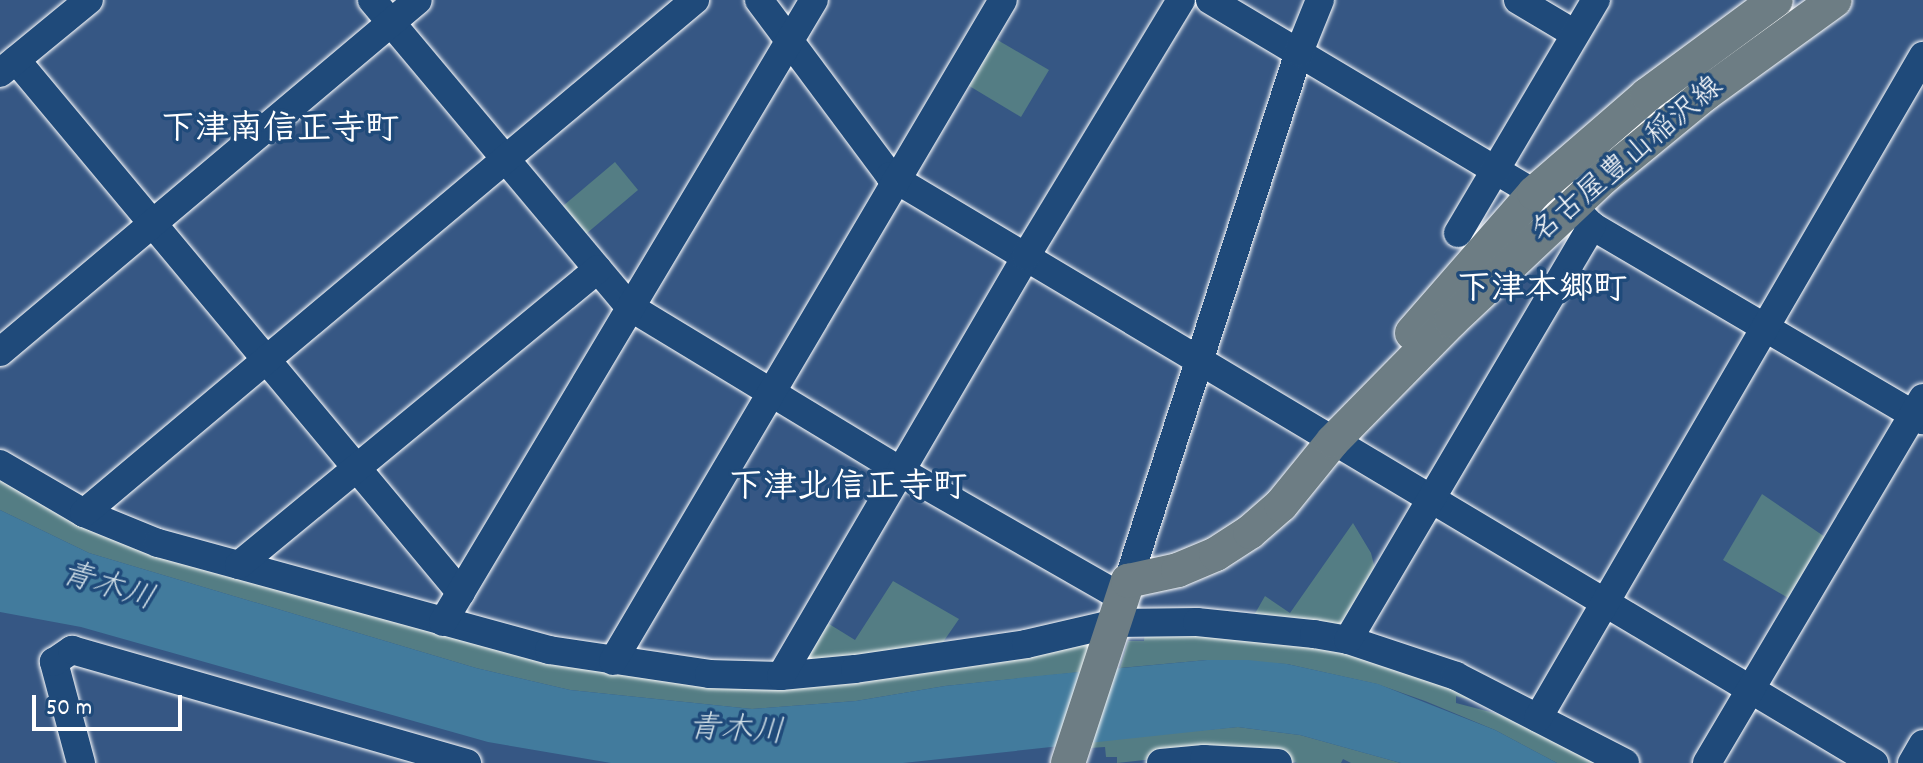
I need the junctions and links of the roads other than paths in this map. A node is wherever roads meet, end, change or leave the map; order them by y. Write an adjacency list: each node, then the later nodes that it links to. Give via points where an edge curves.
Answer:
1 (89, 0): 20 (street)
2 (372, 0): 15 (street)
3 (418, 0): 15 (street)
4 (695, 0): 21 (street)
5 (759, 0): 17 (street)
6 (814, 0): 17 (street)
7 (1003, 0): 23 (street)
8 (1181, 0): 28 (street)
9 (1210, 0): 18 (street)
10 (1320, 0): 18 (street)
11 (1518, 0): 16 (street)
12 (1596, 0): 16 (street)
13 (1835, 0): 25 (main road, 名古屋豊山稲沢線, via 1669,122)
14 (1763, 4): 24 (main road, 名古屋豊山稲沢線)
15 (391, 23): 21 (street); 26 (street)
16 (1575, 34): 22 (street)
17 (789, 40): 23 (street); 30 (street)
18 (1299, 52): 22 (street); 33 (street)
19 (1923, 56): 31 (street)
20 (8, 67): 26 (street)
21 (505, 158): 29 (street); 34 (street)
22 (1494, 169): 24 (street); 27 (street)
23 (897, 180): 28 (street); 35 (street)
24 (1534, 193): 37 (main road, 名古屋豊山稲沢線, via 1365,391)
25 (1582, 216): 31 (street); 37 (main road, 名古屋豊山稲沢線, via 1451,321); 41 (street)
26 (152, 224): 32 (street); 34 (street)
27 (1458, 233)
28 (1026, 256): 33 (street); 40 (street)
29 (598, 269): 30 (street); 39 (street)
30 (630, 307): 35 (street); 44 (street)
31 (1765, 327): 36 (street); 45 (street)
32 (0, 352)
33 (1198, 359): 37 (street); 46 (street)
34 (265, 361): 39 (street); 42 (street)
35 (770, 392): 40 (street); 49 (street)
36 (1920, 410): 51 (street)
37 (1333, 441): 41 (street); 46 (main road, 名古屋豊山稲沢線, via 1281,505 1250,532)
38 (0, 464): 42 (street)
39 (355, 469): 43 (street); 44 (street)
40 (901, 471): 46 (street); 50 (street)
41 (1433, 497): 45 (street); 48 (street)
42 (84, 513): 43 (street, via 158,543)
43 (239, 565): 47 (street)
44 (461, 593): 47 (street)
45 (1605, 601): 51 (street); 52 (street)
46 (1120, 609): 48 (street); 50 (street, via 1026,644); 56 (main road)
47 (443, 622): 49 (street)
48 (1348, 640): 52 (street, via 1456,676)
49 (613, 661): 50 (street, via 709,674)
50 (781, 676)
51 (1751, 688): 60 (street); 61 (street)
52 (1538, 718): 59 (street)
53 (1923, 744): 62 (street)
54 (81, 763): 55 (street, via 54,662 72,650)
55 (467, 763)
56 (1068, 763)
57 (1161, 763): 58 (street)
58 (1278, 763)
59 (1625, 763)
60 (1707, 763)
61 (1874, 763)
62 (1912, 763)

